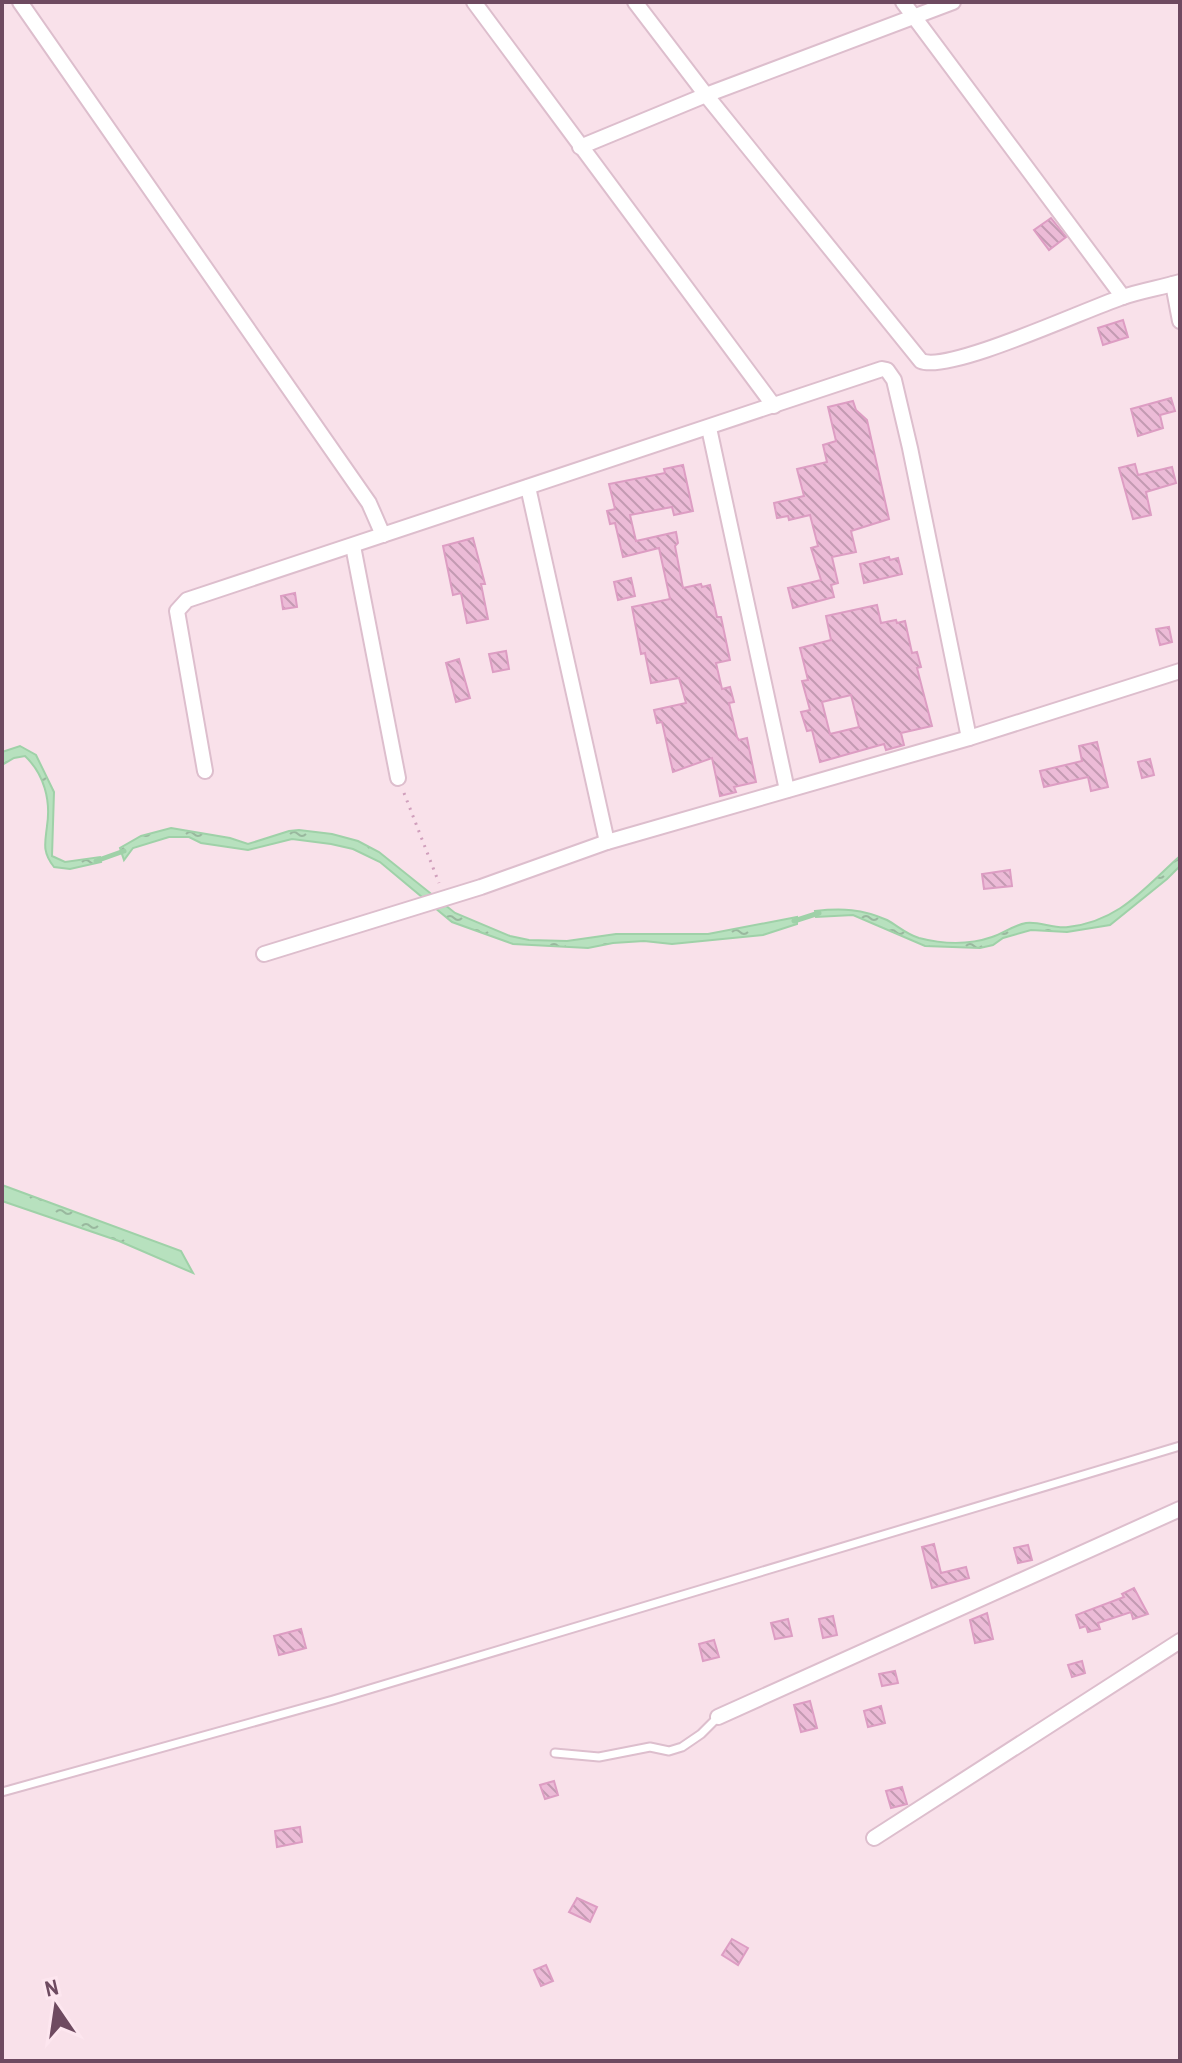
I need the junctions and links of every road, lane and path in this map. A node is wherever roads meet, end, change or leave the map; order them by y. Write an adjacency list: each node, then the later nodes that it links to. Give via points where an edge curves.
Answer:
1 (20, 2): 15 (street, via 369,503)
2 (474, 2): 8 (street)
3 (635, 2): 7 (street)
4 (903, 2): 6 (street)
5 (953, 2): 6 (street)
6 (913, 15): 7 (street); 10 (street)
7 (706, 95): 8 (street); 10 (street, via 921,361 930,364 970,355)
8 (580, 147): 12 (street)
9 (1177, 283): 10 (street); 11 (street)
10 (1123, 297)
11 (1180, 321)
12 (774, 406): 13 (street); 18 (street, via 876,370 891,374)
13 (709, 428): 14 (street); 21 (street)
14 (528, 487): 15 (street); 22 (street)
15 (383, 535): 16 (street)
16 (353, 546): 19 (street, via 187,600 177,611); 20 (street)
17 (1180, 671): 18 (street)
18 (969, 738): 21 (street)
19 (205, 771)
20 (398, 778): 23 (path)
21 (787, 790): 22 (street)
22 (607, 842): 23 (street)
23 (445, 897): 24 (street)
24 (264, 954)
25 (1180, 1446): 30 (lane, via 333,1700)
26 (1180, 1509): 28 (street)
27 (1180, 1641): 31 (street)
28 (718, 1717): 29 (lane, via 701,1734 669,1751 650,1747 599,1757)
29 (555, 1753)
30 (2, 1792)
31 (874, 1838)

